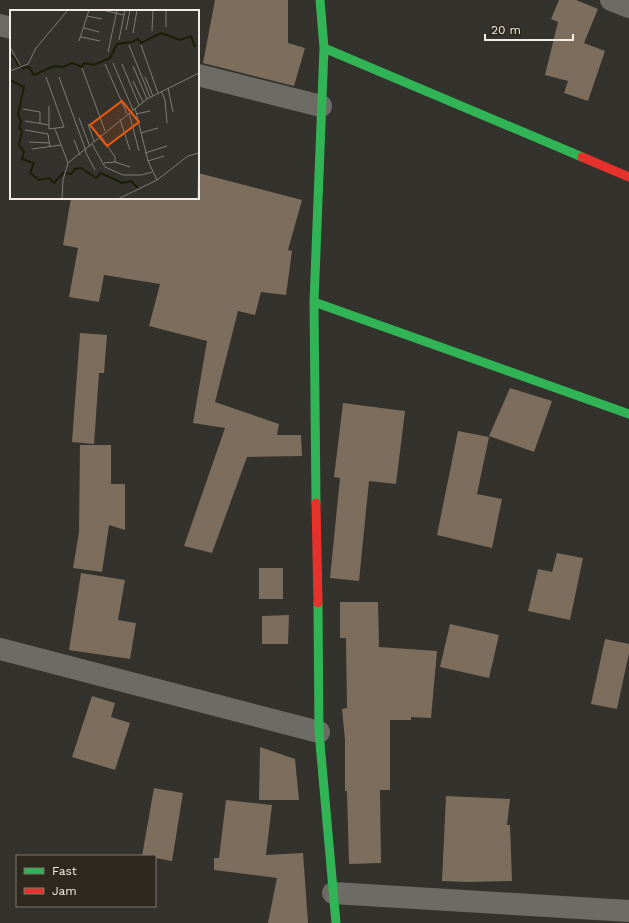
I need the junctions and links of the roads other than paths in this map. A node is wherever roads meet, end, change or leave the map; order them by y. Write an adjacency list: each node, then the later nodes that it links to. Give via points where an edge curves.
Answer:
1 (320, 0): 6 (street)
2 (611, 0): 3 (street)
3 (629, 7)
4 (0, 25): 5 (street)
5 (10, 28)
6 (324, 48): 8 (street); 9 (street)
7 (199, 75): 8 (street)
8 (321, 106): 10 (street)
9 (629, 177)
10 (314, 302): 11 (street); 13 (street)
11 (629, 414)
12 (0, 649): 13 (street)
13 (319, 732): 14 (street)
14 (333, 893): 15 (street); 16 (street)
15 (629, 911)
16 (336, 923)

